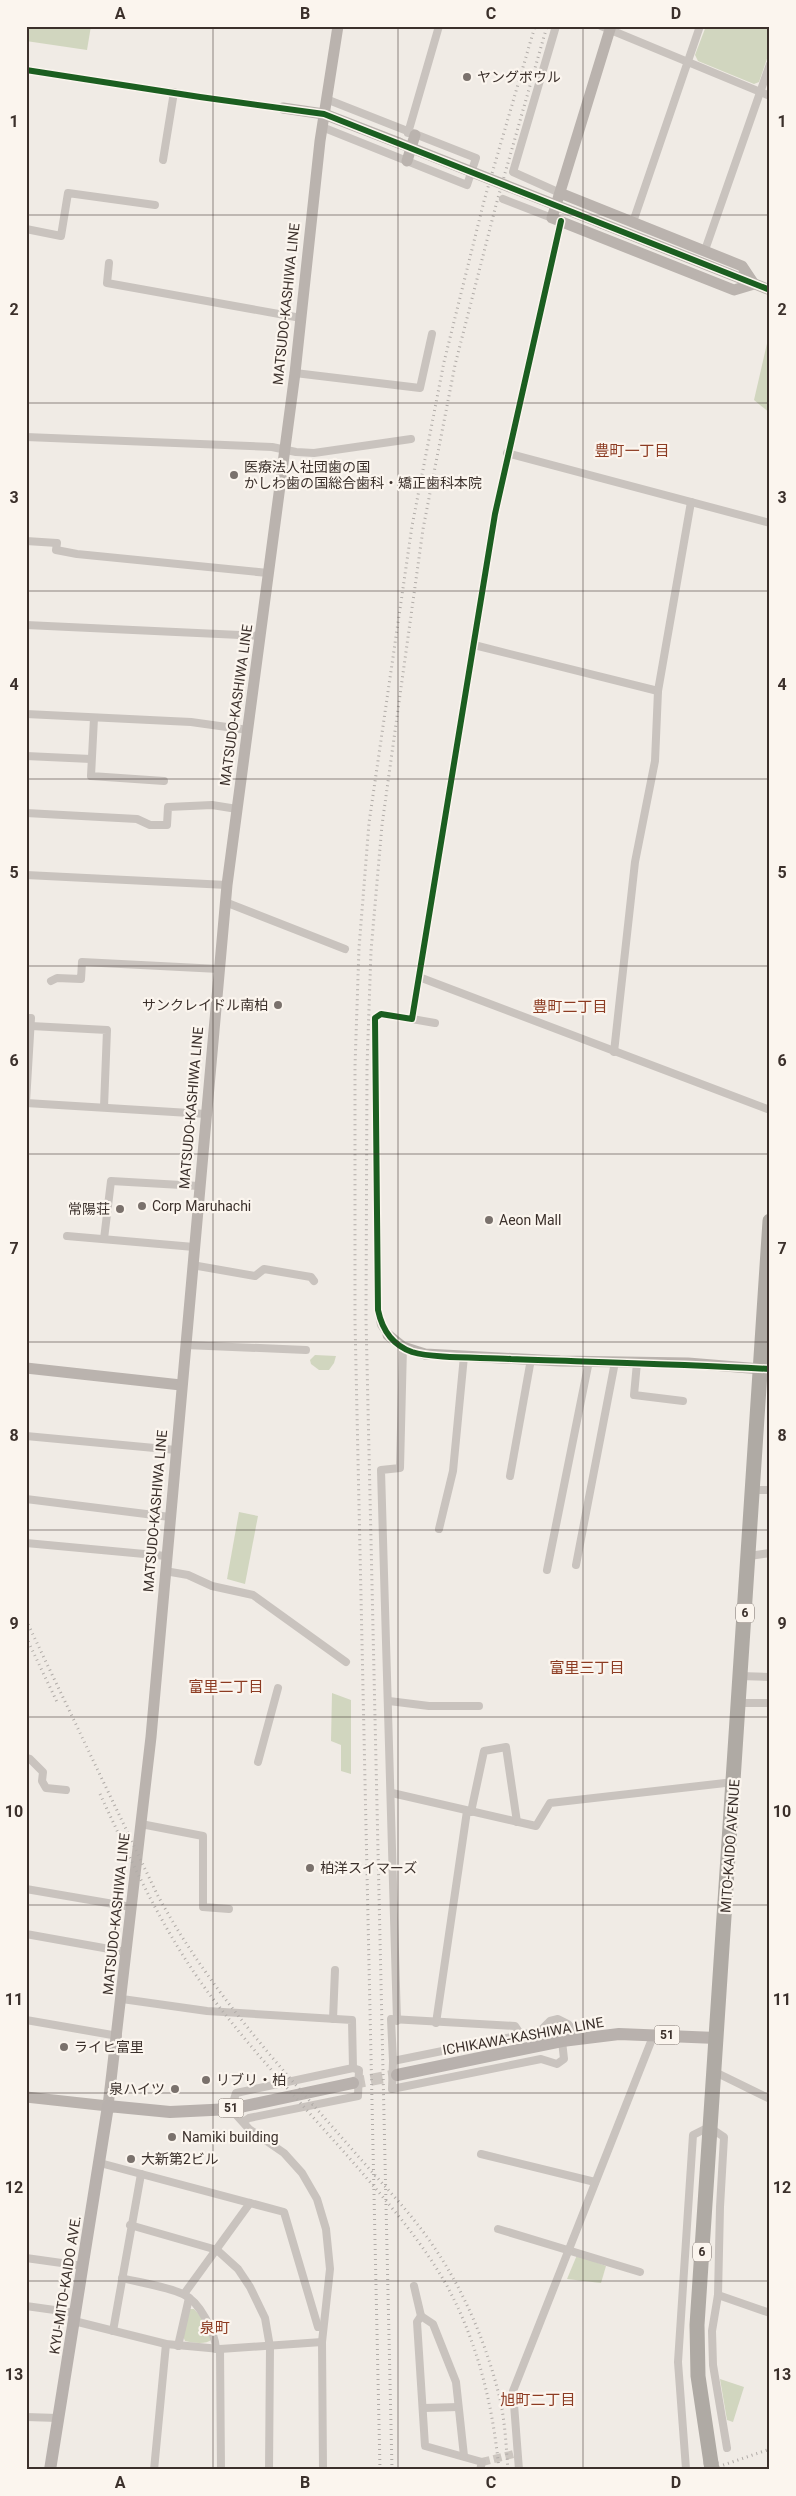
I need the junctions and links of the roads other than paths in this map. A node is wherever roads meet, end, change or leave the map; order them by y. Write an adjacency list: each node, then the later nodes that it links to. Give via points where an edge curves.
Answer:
1 (338, 26): 12 (main road, MATSUDO-KASHIWA LINE)
2 (439, 26): 16 (street)
3 (556, 26): 19 (street, via 513,172)
4 (700, 26): 6 (street)
5 (608, 28): 6 (street); 19 (main road)
6 (688, 62): 9 (street); 23 (street)
7 (770, 64): 9 (street)
8 (26, 70): 10 (street)
9 (760, 91): 11 (street); 25 (street)
10 (174, 92): 13 (street); 17 (street)
11 (770, 96)
12 (326, 100): 14 (main road, MATSUDO-KASHIWA LINE); 16 (street)
13 (283, 108): 14 (main road)
14 (324, 114): 15 (main road, MATSUDO-KASHIWA LINE); 27 (main road, bridge)
15 (322, 127): 18 (street); 29 (main road, MATSUDO-KASHIWA LINE)
16 (412, 134): 18 (main road); 18 (street, via 476,158 467,185)
17 (163, 160)
18 (407, 161)
19 (560, 193): 22 (main road); 23 (main road)
20 (503, 199): 22 (street)
21 (155, 205): 24 (street, via 68,193 61,236)
22 (556, 219): 27 (main road, via 734,290); 35 (street)
23 (633, 222): 25 (main road)
24 (26, 229)
25 (705, 250): 27 (main road, via 742,266)
26 (109, 262): 29 (street, via 107,283)
27 (754, 284): 28 (main road)
28 (770, 290)
29 (301, 318): 31 (main road, MATSUDO-KASHIWA LINE)
30 (432, 334): 31 (street, via 420,388)
31 (295, 373): 34 (main road, MATSUDO-KASHIWA LINE)
32 (26, 437): 34 (street)
33 (411, 439): 34 (street, via 314,453)
34 (285, 450): 39 (main road, MATSUDO-KASHIWA LINE)
35 (507, 453): 36 (street); 42 (street)
36 (691, 502): 37 (street); 43 (street)
37 (770, 523)
38 (26, 541): 39 (street, via 57,543 56,550 77,554)
39 (268, 573): 41 (main road, MATSUDO-KASHIWA LINE)
40 (26, 625): 41 (street)
41 (260, 636): 46 (main road, MATSUDO-KASHIWA LINE)
42 (474, 645): 43 (street); 57 (street)
43 (658, 690): 63 (street, via 655,761 636,862)
44 (26, 714): 45 (street)
45 (94, 718): 46 (street, via 191,722); 48 (street)
46 (248, 730): 50 (main road, MATSUDO-KASHIWA LINE)
47 (26, 756): 48 (street)
48 (92, 759): 49 (street, via 90,776)
49 (164, 781)
50 (237, 809): 51 (street, via 212,805 168,807 167,826 150,825 136,819); 53 (main road, MATSUDO-KASHIWA LINE)
51 (26, 813)
52 (26, 875): 53 (street)
53 (227, 885): 54 (main road, MATSUDO-KASHIWA LINE)
54 (225, 902): 55 (street); 56 (main road, MATSUDO-KASHIWA LINE)
55 (345, 949)
56 (219, 969): 58 (street, via 82,962 81,979 57,978); 67 (main road, MATSUDO-KASHIWA LINE)
57 (419, 977): 60 (street); 63 (street)
58 (51, 981)
59 (26, 1018): 62 (street, via 31,1018)
60 (412, 1019): 61 (street); 75 (street, via 381,1014 375,1018 378,1310 381,1325)
61 (435, 1023)
62 (31, 1026): 64 (street); 65 (street, via 107,1030)
63 (614, 1052): 66 (street)
64 (26, 1103): 65 (street)
65 (104, 1107): 67 (street)
66 (770, 1110)
67 (206, 1114): 68 (main road, MATSUDO-KASHIWA LINE)
68 (199, 1186): 71 (street, via 111,1181); 72 (main road, MATSUDO-KASHIWA LINE)
69 (770, 1221): 84 (highway, MITO-KAIDO AVENUE / 6)
70 (67, 1236): 71 (street)
71 (104, 1239): 72 (street)
72 (194, 1247): 73 (main road, MATSUDO-KASHIWA LINE)
73 (192, 1264): 74 (street, via 255,1276 264,1269 311,1277); 76 (main road, MATSUDO-KASHIWA LINE)
74 (314, 1281)
75 (388, 1336): 77 (main road)
76 (185, 1345): 78 (street); 86 (main road, MATSUDO-KASHIWA LINE)
77 (402, 1347): 79 (main road, via 425,1354); 107 (street, via 400,1468 381,1470)
78 (306, 1350)
79 (464, 1356): 80 (main road); 95 (street, via 453,1471)
80 (531, 1360): 81 (main road); 90 (street)
81 (589, 1361): 82 (main road); 101 (street)
82 (615, 1362): 83 (main road); 100 (street)
83 (637, 1362): 84 (main road); 87 (street, via 634,1395)
84 (765, 1369): 91 (highway, MITO-KAIDO AVENUE / 6)
85 (27, 1372): 86 (main road)
86 (181, 1385): 89 (main road, MATSUDO-KASHIWA LINE)
87 (683, 1401)
88 (26, 1436): 89 (street)
89 (176, 1450): 94 (main road, MATSUDO-KASHIWA LINE)
90 (510, 1476)
91 (753, 1490): 92 (street); 99 (highway, MITO-KAIDO AVENUE / 6)
92 (770, 1490)
93 (26, 1499): 94 (street)
94 (170, 1517): 98 (main road, MATSUDO-KASHIWA LINE)
95 (439, 1529)
96 (26, 1546): 98 (street)
97 (770, 1553): 99 (street)
98 (166, 1556): 102 (main road, MATSUDO-KASHIWA LINE)
99 (748, 1556): 104 (highway, MITO-KAIDO AVENUE / 6)
100 (576, 1564)
101 (547, 1570)
102 (165, 1571): 103 (street, via 253,1595); 118 (main road, MATSUDO-KASHIWA LINE)
103 (346, 1662)
104 (740, 1676): 105 (street); 108 (highway, MITO-KAIDO AVENUE / 6)
105 (770, 1677)
106 (278, 1688): 112 (street)
107 (389, 1701): 110 (street, via 429,1706); 115 (street)
108 (739, 1703): 109 (street); 113 (highway, MITO-KAIDO AVENUE / 6)
109 (770, 1703)
110 (479, 1706)
111 (26, 1758): 114 (street, via 42,1772 46,1788)
112 (258, 1762)
113 (734, 1782): 117 (street, via 550,1803 536,1826); 133 (highway, MITO-KAIDO AVENUE / 6)
114 (66, 1790)
115 (392, 1793): 116 (street); 128 (street)
116 (469, 1811): 117 (street); 117 (street, via 484,1751 506,1747); 129 (street)
117 (517, 1822)
118 (141, 1824): 120 (main road, MATSUDO-KASHIWA LINE); 121 (street, via 203,1836 203,1907)
119 (26, 1889): 120 (street)
120 (131, 1907): 123 (main road, MATSUDO-KASHIWA LINE)
121 (229, 1908)
122 (26, 1934): 123 (street)
123 (126, 1952): 125 (main road, MATSUDO-KASHIWA LINE)
124 (335, 1970): 126 (street)
125 (122, 1999): 126 (street, via 207,2011); 132 (main road, MATSUDO-KASHIWA LINE)
126 (333, 2019): 137 (street, via 352,2020)
127 (26, 2020): 132 (street)
128 (397, 2021): 129 (street); 136 (street, via 391,2020)
129 (436, 2023): 131 (street, via 515,2026)
130 (654, 2034): 133 (main road, ICHIKAWA-KASHIWA LINE / 51); 134 (main road, ICHIKAWA-KASHIWA LINE / 51); 150 (street)
131 (521, 2035): 134 (street, via 541,2030 550,2021 558,2019 568,2024); 136 (street)
132 (118, 2036): 143 (main road, MATSUDO-KASHIWA LINE)
133 (716, 2038): 138 (highway, MITO-KAIDO AVENUE / 6)
134 (580, 2039): 135 (main road, ICHIKAWA-KASHIWA LINE / 51)
135 (562, 2041): 136 (street, via 564,2059 557,2064 541,2059 392,2090); 139 (main road, ICHIKAWA-KASHIWA LINE / 51)
136 (392, 2061)
137 (353, 2068): 144 (street, via 236,2093); 145 (street, via 359,2070 358,2096 249,2118)
138 (713, 2070): 142 (street); 146 (highway, MITO-KAIDO AVENUE / 6)
139 (397, 2075)
140 (353, 2083): 144 (main road, 51)
141 (26, 2097): 143 (main road)
142 (770, 2099)
143 (108, 2106): 144 (main road, 51, via 170,2112); 148 (main road, KYU-MITO-KAIDO AVE.)
144 (231, 2109): 145 (street)
145 (243, 2122): 167 (street, via 284,2153 302,2172 317,2200 326,2229 330,2269)
146 (709, 2127): 161 (street, via 724,2137); 180 (highway, MITO-KAIDO AVENUE / 6, via 697,2325 698,2376); 181 (street, via 693,2135 680,2315 678,2362)
147 (481, 2154): 150 (street)
148 (100, 2163): 149 (street); 157 (main road, KYU-MITO-KAIDO AVE.)
149 (140, 2174): 151 (street); 152 (street)
150 (595, 2182): 155 (street)
151 (250, 2203): 154 (street); 167 (street, via 284,2212 318,2327)
152 (130, 2225): 154 (street); 159 (street)
153 (498, 2229): 155 (street)
154 (217, 2250): 162 (street); 172 (street, via 238,2269 250,2287 265,2318)
155 (569, 2250): 158 (street); 188 (street, via 513,2391)
156 (26, 2258): 157 (street)
157 (83, 2266): 166 (main road, KYU-MITO-KAIDO AVE.)
158 (640, 2272)
159 (122, 2278): 162 (street); 168 (street)
160 (414, 2286): 165 (street)
161 (718, 2295): 164 (street); 178 (street, via 712,2352)
162 (186, 2296): 171 (street); 173 (street, via 211,2327)
163 (26, 2306): 166 (street)
164 (770, 2313)
165 (421, 2316): 174 (street, via 433,2324 456,2382); 175 (street, via 417,2322)
166 (75, 2317): 168 (street); 177 (main road, KYU-MITO-KAIDO AVE.)
167 (323, 2326): 169 (street)
168 (113, 2331): 170 (street)
169 (322, 2342): 172 (street); 186 (street)
170 (166, 2344): 171 (street); 183 (street)
171 (178, 2346): 173 (street)
172 (270, 2347): 173 (street); 185 (street)
173 (218, 2349): 184 (street)
174 (458, 2407): 175 (street); 179 (street)
175 (424, 2408): 179 (street, via 425,2446)
176 (26, 2416): 177 (street)
177 (58, 2418): 182 (main road, KYU-MITO-KAIDO AVE.)
178 (727, 2448)
179 (464, 2456): 187 (street, via 482,2462)
180 (712, 2467)
181 (686, 2469)
182 (50, 2470)
183 (154, 2470)
184 (221, 2470)
185 (269, 2470)
186 (323, 2470)
187 (480, 2470)
188 (520, 2470)

